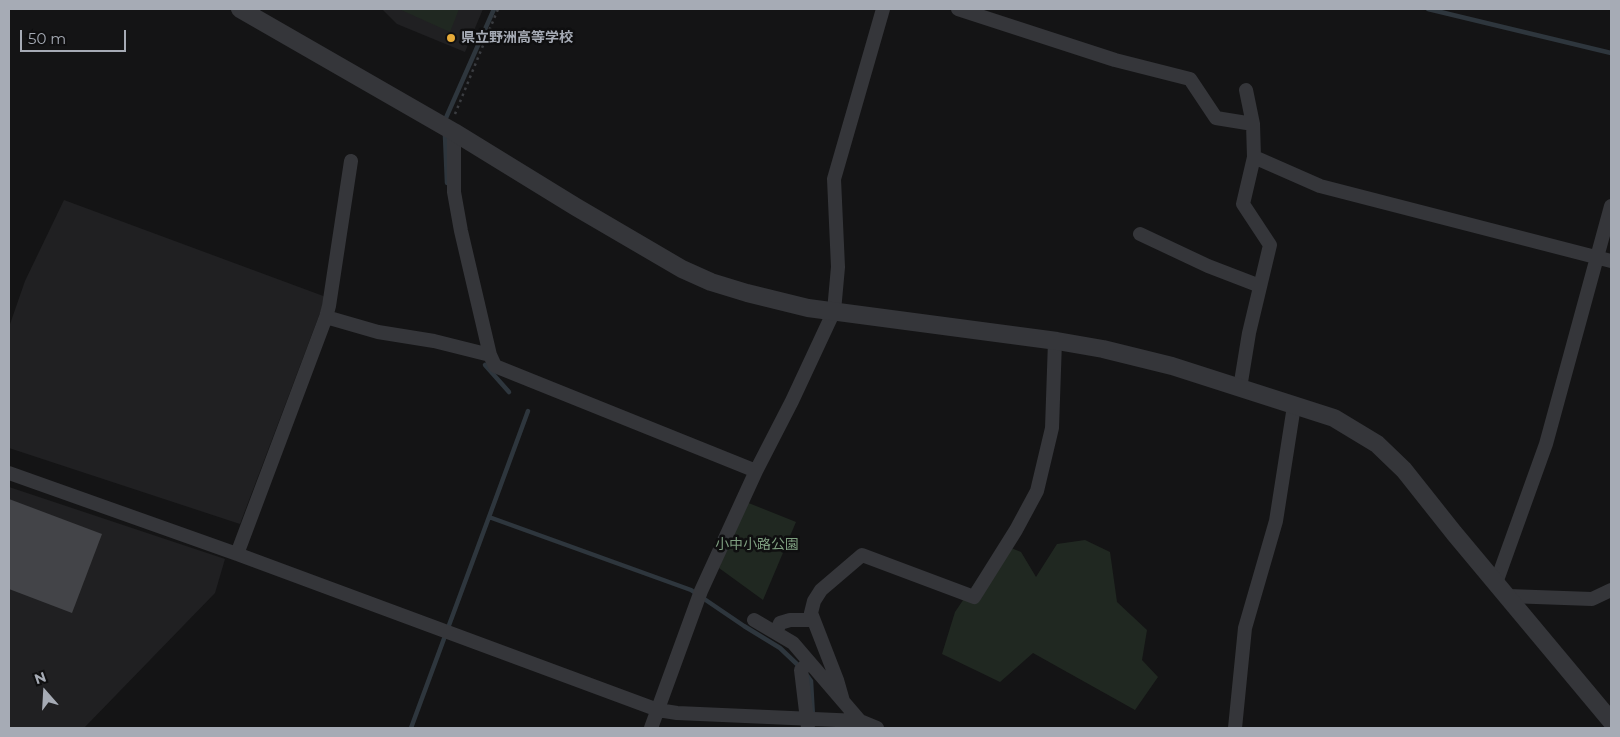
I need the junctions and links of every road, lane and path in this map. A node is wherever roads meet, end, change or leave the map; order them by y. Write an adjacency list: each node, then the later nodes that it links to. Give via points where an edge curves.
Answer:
1 (240, 9): 7 (street)
2 (498, 9): 7 (path, via 452,120)
3 (884, 9): 14 (street, via 834,179 838,267)
4 (958, 9): 6 (street, via 1115,60 1190,78 1216,118)
5 (1246, 90): 6 (street)
6 (1253, 124): 8 (street)
7 (454, 132): 14 (street, via 682,269 747,293); 17 (street, via 456,202)
8 (1254, 157): 12 (street, via 1320,186); 13 (street, via 1244,204 1270,244)
9 (351, 161): 15 (street)
10 (1611, 206): 12 (street)
11 (1140, 234): 13 (street)
12 (1604, 259): 23 (street)
13 (1260, 286): 18 (street)
14 (834, 311): 16 (street); 20 (street)
15 (326, 318): 17 (street); 22 (street)
16 (1055, 341): 18 (street, via 1172,366); 26 (street, via 1052,428 1037,491 974,597 862,555 821,590 811,613)
17 (490, 355): 20 (street, via 495,366 509,373)
18 (1240, 388): 19 (street)
19 (1294, 406): 23 (street, via 1334,418 1377,444 1404,470); 36 (street, via 1276,521 1244,628)
20 (756, 471): 30 (street, via 701,591)
21 (9, 473): 22 (street)
22 (237, 554): 30 (street)
23 (1502, 590): 24 (street, via 1592,599); 31 (street)
24 (1611, 590)
25 (754, 620): 27 (street)
26 (814, 620): 27 (street, via 780,623); 29 (street)
27 (776, 633): 28 (street, via 793,643)
28 (809, 662): 29 (street); 32 (street, via 802,670)
29 (843, 701): 35 (street, via 860,721)
30 (658, 710): 32 (street); 33 (street)
31 (1611, 721)
32 (807, 723): 34 (street, via 859,721)
33 (651, 728)
34 (859, 728)
35 (877, 728)
36 (1235, 728)

